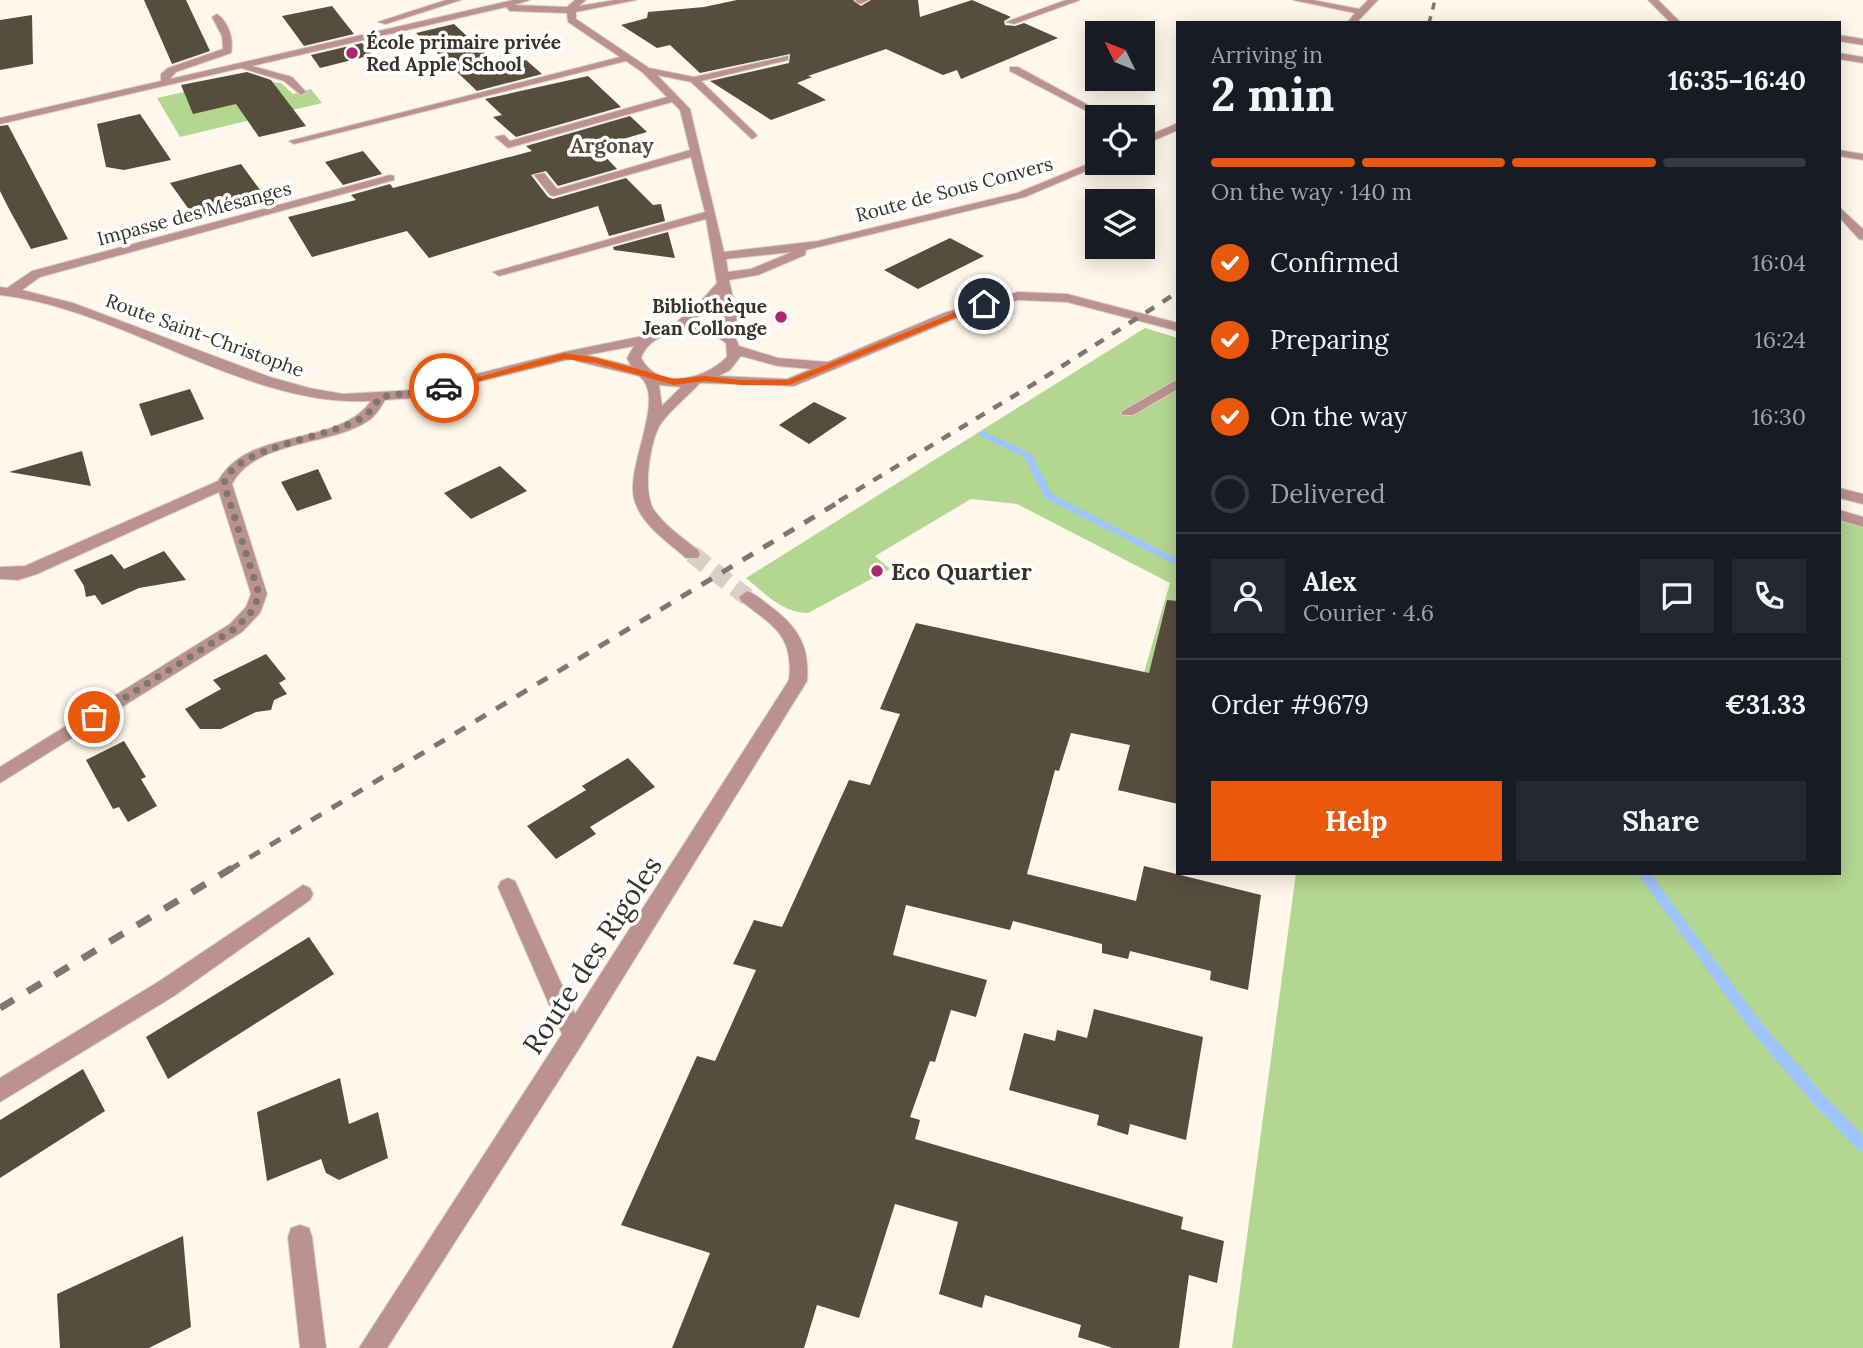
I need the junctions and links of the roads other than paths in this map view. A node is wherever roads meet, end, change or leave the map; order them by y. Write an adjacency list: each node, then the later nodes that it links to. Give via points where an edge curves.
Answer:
1 (456, 0): 23 (street, via 278,47 269,51)
2 (525, 0): 11 (street)
3 (581, 0): 10 (street)
4 (631, 0): 9 (street)
5 (1075, 0): 16 (street)
6 (1298, 0): 12 (street)
7 (1373, 0): 12 (street)
8 (1653, 0): 15 (street)
9 (605, 3): 10 (street); 17 (street, via 589,19)
10 (572, 10): 11 (street); 17 (street, via 571,20)
11 (475, 12): 23 (street)
12 (1362, 12): 14 (street)
13 (217, 17): 29 (street, via 227,36 228,51 172,70 166,74)
14 (1353, 21)
15 (1675, 21)
16 (1011, 22)
17 (589, 32): 21 (street)
18 (1841, 38): 19 (street)
19 (1863, 42)
20 (1841, 57): 24 (street)
21 (628, 58): 27 (street); 38 (street)
22 (785, 58): 28 (street)
23 (270, 60): 25 (street)
24 (1863, 60)
25 (242, 66): 29 (street); 30 (street, via 288,79)
26 (1014, 69): 32 (street)
27 (646, 70): 28 (street); 31 (street)
28 (694, 80): 35 (street)
29 (166, 83): 33 (street)
30 (301, 92)
31 (674, 98): 37 (street, via 508,145); 39 (street, via 685,109)
32 (1085, 106)
33 (0, 121)
34 (1176, 127): 36 (street)
35 (752, 136)
36 (1155, 136)
37 (500, 137)
38 (294, 142)
39 (696, 152): 43 (street, via 554,193); 46 (street)
40 (1841, 153): 41 (street)
41 (1863, 158)
42 (1085, 169): 48 (street, Route de Sous Convers, via 1021,195)
43 (540, 175)
44 (390, 178): 52 (street, Impasse des Mésanges, via 36,274)
45 (1841, 212): 47 (street)
46 (711, 214): 49 (street); 50 (street)
47 (1863, 236)
48 (818, 245): 49 (street, Route de Sous Convers); 51 (street, Route de Sous Convers)
49 (718, 256): 51 (street)
50 (499, 272)
51 (722, 281): 54 (street, via 706,304); 56 (street)
52 (6, 291): 62 (street, Route Saint-Christophe, via 68,306 265,380 331,396)
53 (1176, 326): 58 (street, Route Saint-Christophe, via 1067,298 1018,296 949,316)
54 (679, 327): 55 (street, Route Saint-Christophe); 56 (street, via 715,329)
55 (646, 340): 57 (street, Route Saint-Christophe); 59 (street, via 634,358)
56 (732, 343): 58 (street, via 751,356 789,365); 60 (street, via 734,358 728,366)
57 (564, 356): 59 (street, Route Saint-Christophe); 62 (street, Route Saint-Christophe, via 447,387)
58 (831, 365): 60 (street, Route Saint-Christophe, via 789,383)
59 (646, 374): 60 (street, Route Saint-Christophe, via 674,382); 64 (street, via 655,387)
60 (700, 379): 64 (street)
61 (1176, 384): 63 (street)
62 (380, 397): 65 (street, via 362,418 243,462)
63 (1128, 412)
64 (654, 422): 70 (street, via 643,459 642,502 658,526)
65 (224, 484): 71 (street, via 32,570); 73 (street, via 259,594 254,609 236,628)
66 (1841, 494): 67 (street)
67 (1863, 499)
68 (1841, 516): 69 (street)
69 (1863, 522)
70 (692, 554)
71 (0, 573)
72 (747, 597): 76 (street, Route des Rigoles, via 794,638 801,650 798,681)
73 (0, 776)
74 (508, 887): 76 (street)
75 (303, 894): 77 (street, via 166,989)
76 (573, 1037): 80 (street, Route des Rigoles)
77 (0, 1091)
78 (300, 1237): 79 (street)
79 (313, 1348)
80 (372, 1348)

